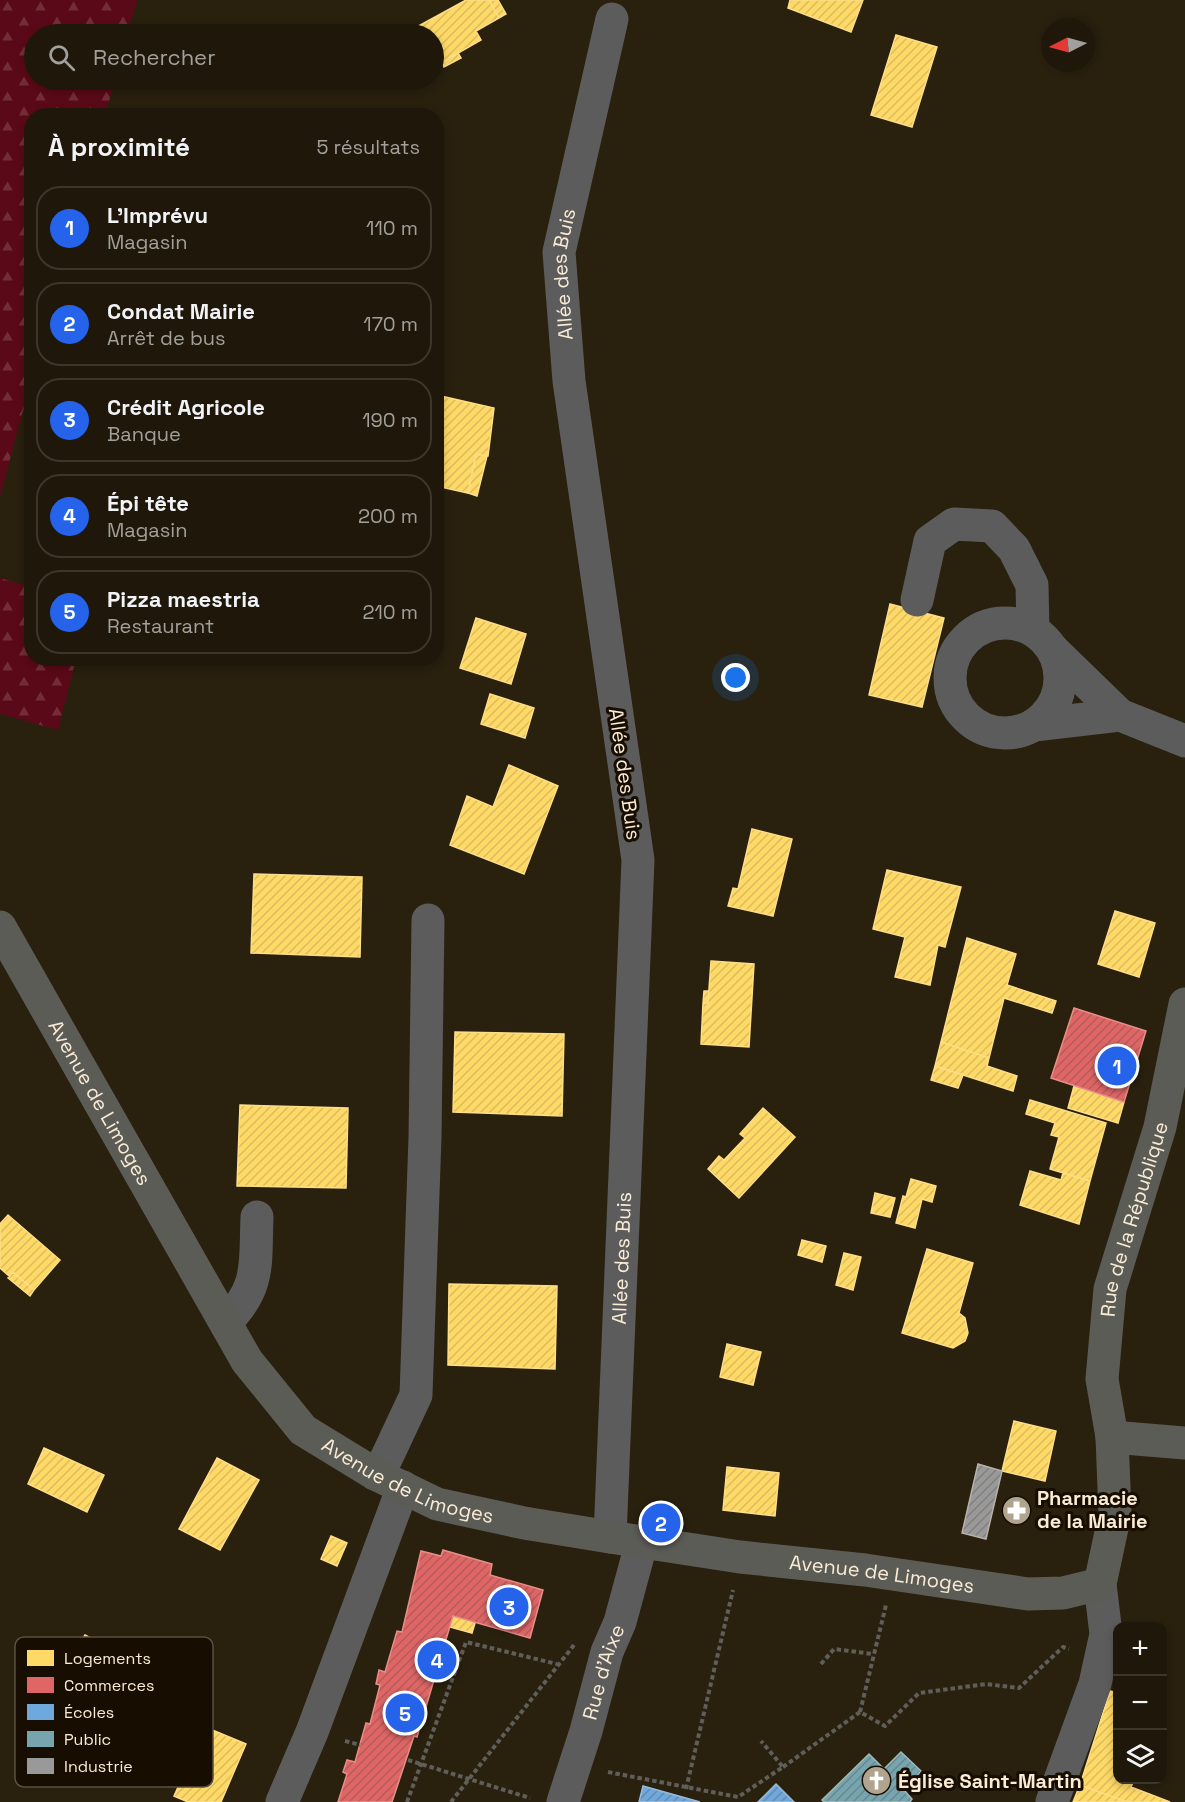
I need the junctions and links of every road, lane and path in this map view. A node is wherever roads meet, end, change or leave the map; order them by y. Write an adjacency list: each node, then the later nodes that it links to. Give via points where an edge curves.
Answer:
1 (612, 19): 15 (street, Allée des Buis, via 559,252 569,381 638,860)
2 (917, 600): 3 (street, via 930,541 954,524 992,526 1014,549 1032,585)
3 (1043, 640): 4 (street); 5 (street, via 1059,666 1060,683 1047,714); 5 (street, via 1017,623 981,627 966,637 955,652 950,669 956,705 982,729 1017,732)
4 (1120, 715): 5 (street); 6 (street)
5 (1034, 725)
6 (1185, 741)
7 (428, 920): 14 (street, via 416,1395 386,1459)
8 (0, 927): 11 (main road, Avenue de Limoges)
9 (1185, 1004): 12 (main road, Rue de la République, via 1160,1127 1110,1289 1102,1379)
10 (257, 1217): 11 (street, via 254,1283)
11 (226, 1322): 14 (main road, Avenue de Limoges, via 247,1361 303,1430)
12 (1112, 1437): 13 (main road); 18 (main road, Rue de la République, via 1115,1514)
13 (1185, 1443)
14 (389, 1480): 15 (main road, Avenue de Limoges, via 437,1504); 33 (street, via 312,1732)
15 (626, 1539): 16 (main road, Avenue de Limoges); 19 (street, Rue d'Aixe, via 620,1622)
16 (740, 1557): 17 (main road, Avenue de Limoges); 31 (path)
17 (891, 1576): 18 (main road, Avenue de Limoges, via 1028,1594 1063,1593); 20 (path)
18 (1100, 1584): 21 (street, via 1106,1634)
19 (607, 1652): 22 (path, via 572,1645); 32 (street, Rue d'Aixe, via 586,1731)
20 (873, 1654): 23 (path, via 834,1649); 24 (path)
21 (1101, 1658): 24 (path, via 1062,1647 1019,1688 986,1684 919,1693 885,1726); 36 (street)
22 (557, 1664): 27 (path, via 466,1642); 29 (path)
23 (821, 1664)
24 (860, 1713): 28 (path)
25 (761, 1741): 28 (path)
26 (408, 1760): 27 (path)
27 (421, 1764): 29 (path); 34 (path)
28 (783, 1767): 31 (path, via 738,1797)
29 (469, 1779): 32 (path); 35 (path)
30 (605, 1781): 31 (path, via 608,1771)
31 (686, 1789)
32 (548, 1800)
33 (282, 1802)
34 (407, 1802)
35 (451, 1802)
36 (1052, 1802)

